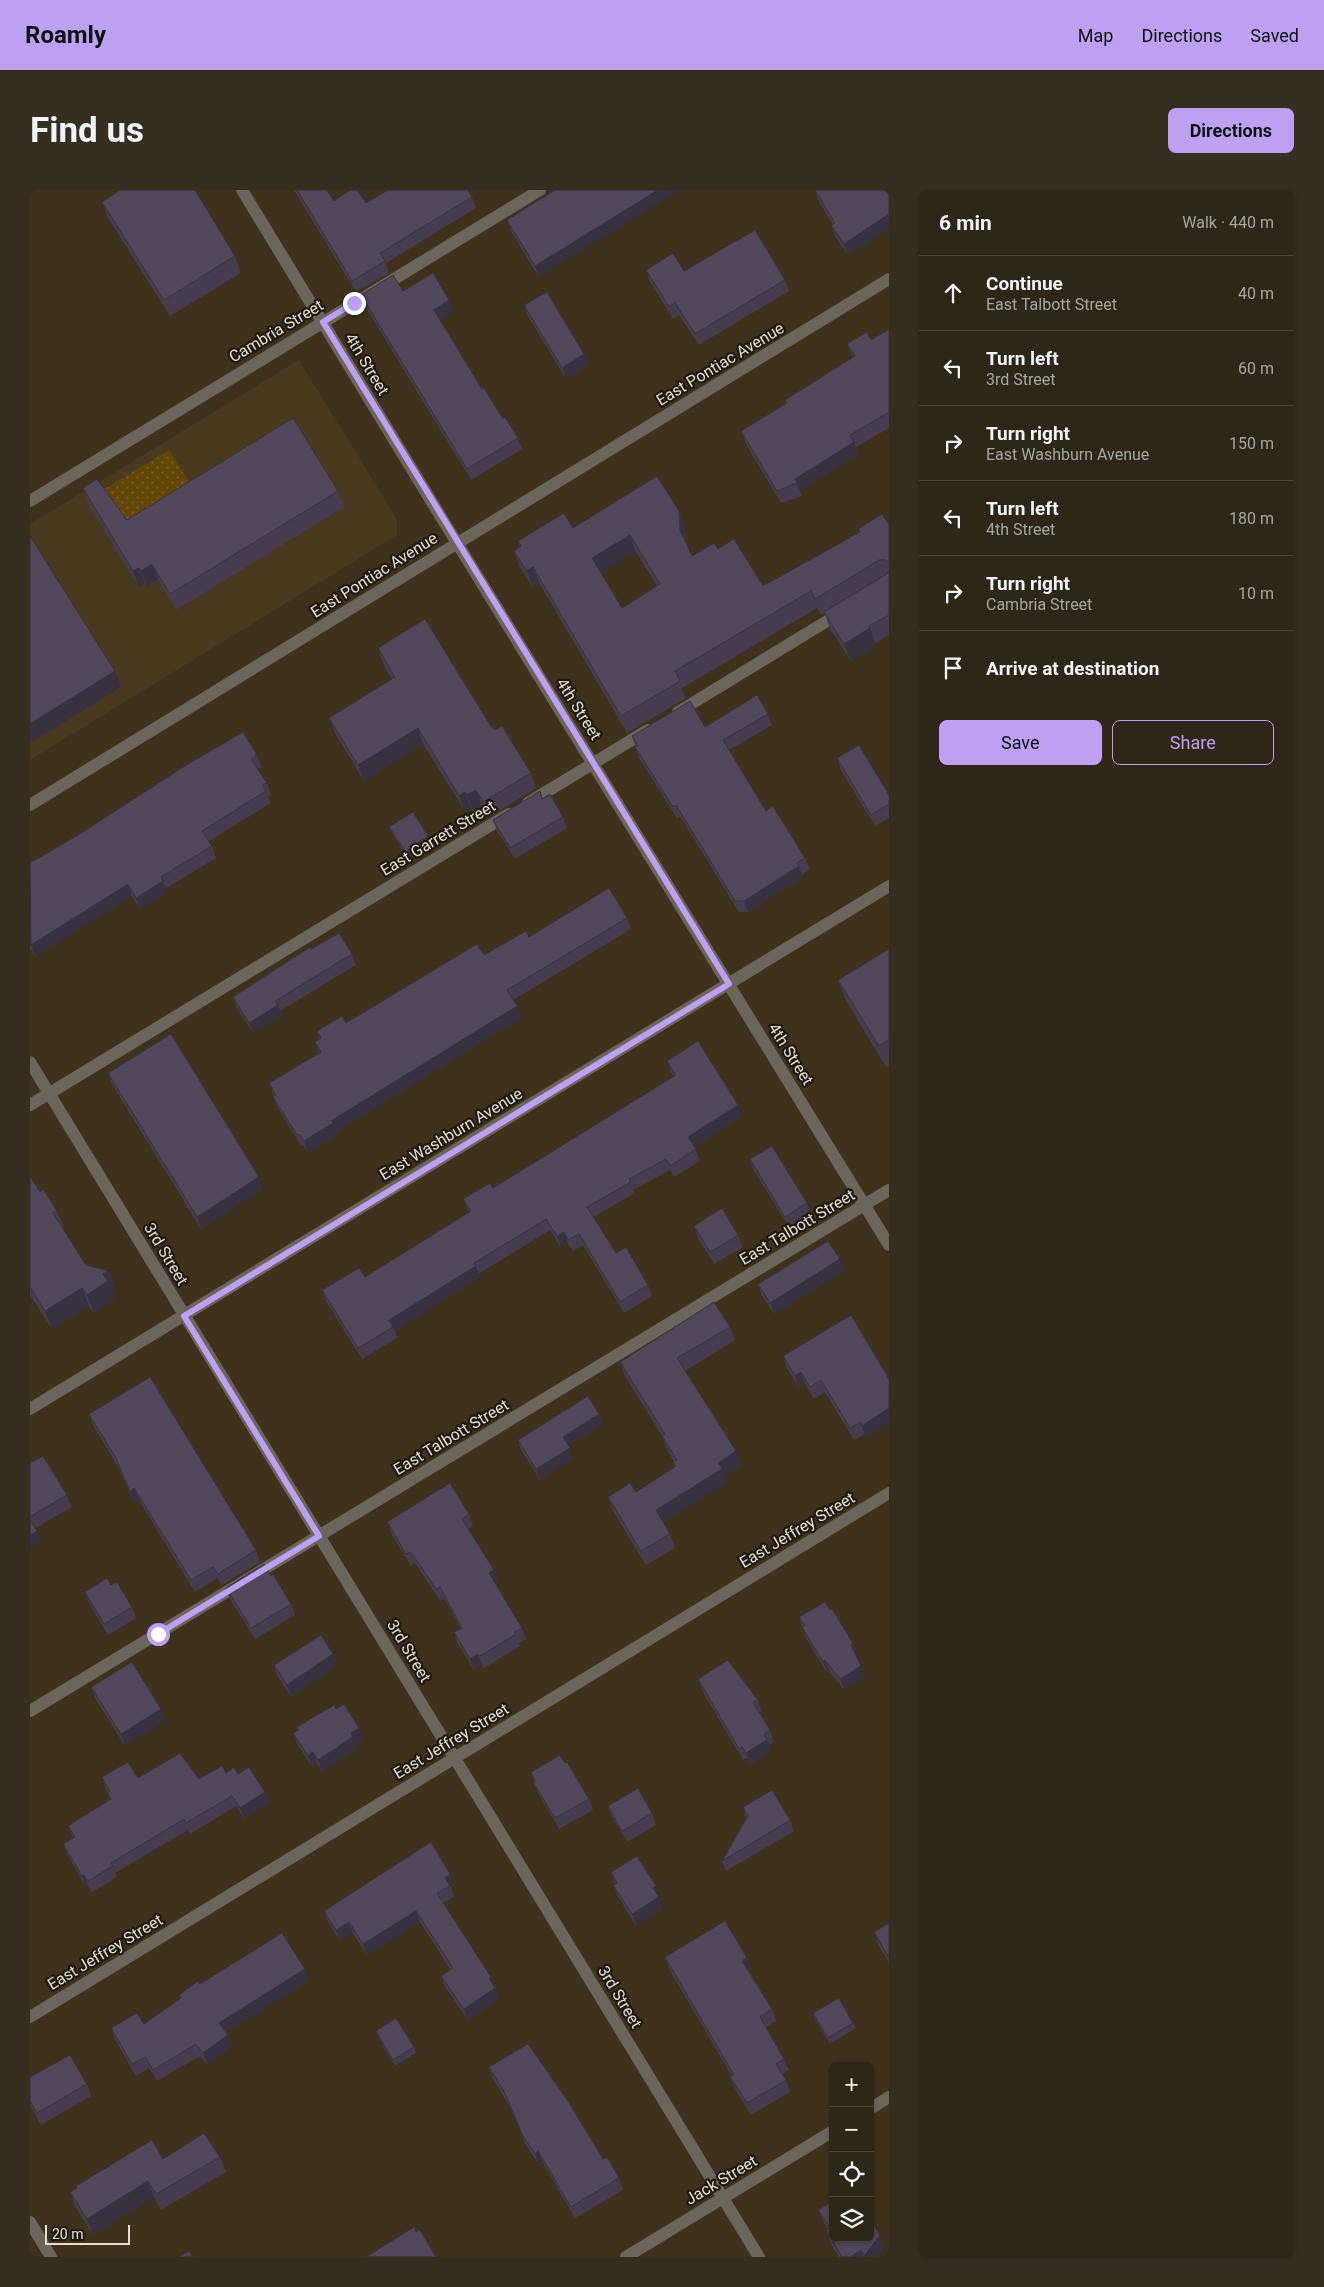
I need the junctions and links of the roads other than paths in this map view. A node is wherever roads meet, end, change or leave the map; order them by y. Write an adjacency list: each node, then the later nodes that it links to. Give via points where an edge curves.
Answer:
1 (242, 190): 4 (street, 4th Street)
2 (540, 190): 4 (street, Cambria Street)
3 (889, 279): 6 (street, East Pontiac Avenue)
4 (323, 322): 5 (street, Cambria Street); 6 (street, 4th Street)
5 (30, 501)
6 (457, 543): 8 (street, 4th Street); 9 (street, East Pontiac Avenue)
7 (848, 608): 8 (street, East Garrett Street)
8 (593, 763): 11 (street, 4th Street); 13 (street, East Garrett Street)
9 (30, 805)
10 (889, 886): 11 (street, East Washburn Avenue)
11 (729, 984): 16 (street, 4th Street); 18 (street, East Washburn Avenue)
12 (30, 1062): 13 (street, 3rd Street)
13 (49, 1093): 14 (street, East Garrett Street); 18 (street, 3rd Street)
14 (30, 1105)
15 (889, 1190): 16 (street, East Talbott Street)
16 (864, 1205): 17 (street, 4th Street); 21 (street, East Talbott Street)
17 (889, 1245)
18 (184, 1316): 19 (street, East Washburn Avenue); 21 (street, 3rd Street)
19 (30, 1409)
20 (889, 1493): 23 (street, East Jeffrey Street)
21 (319, 1536): 22 (street, East Talbott Street); 23 (street, 3rd Street)
22 (30, 1712)
23 (455, 1758): 24 (street, East Jeffrey Street); 28 (street, 3rd Street)
24 (30, 2018)
25 (889, 2097): 26 (street)
26 (872, 2107)
27 (829, 2133): 28 (street, Jack Street)
28 (723, 2198): 31 (street, Jack Street); 32 (street, 3rd Street)
29 (30, 2222): 30 (street)
30 (51, 2257)
31 (626, 2257)
32 (759, 2257)

